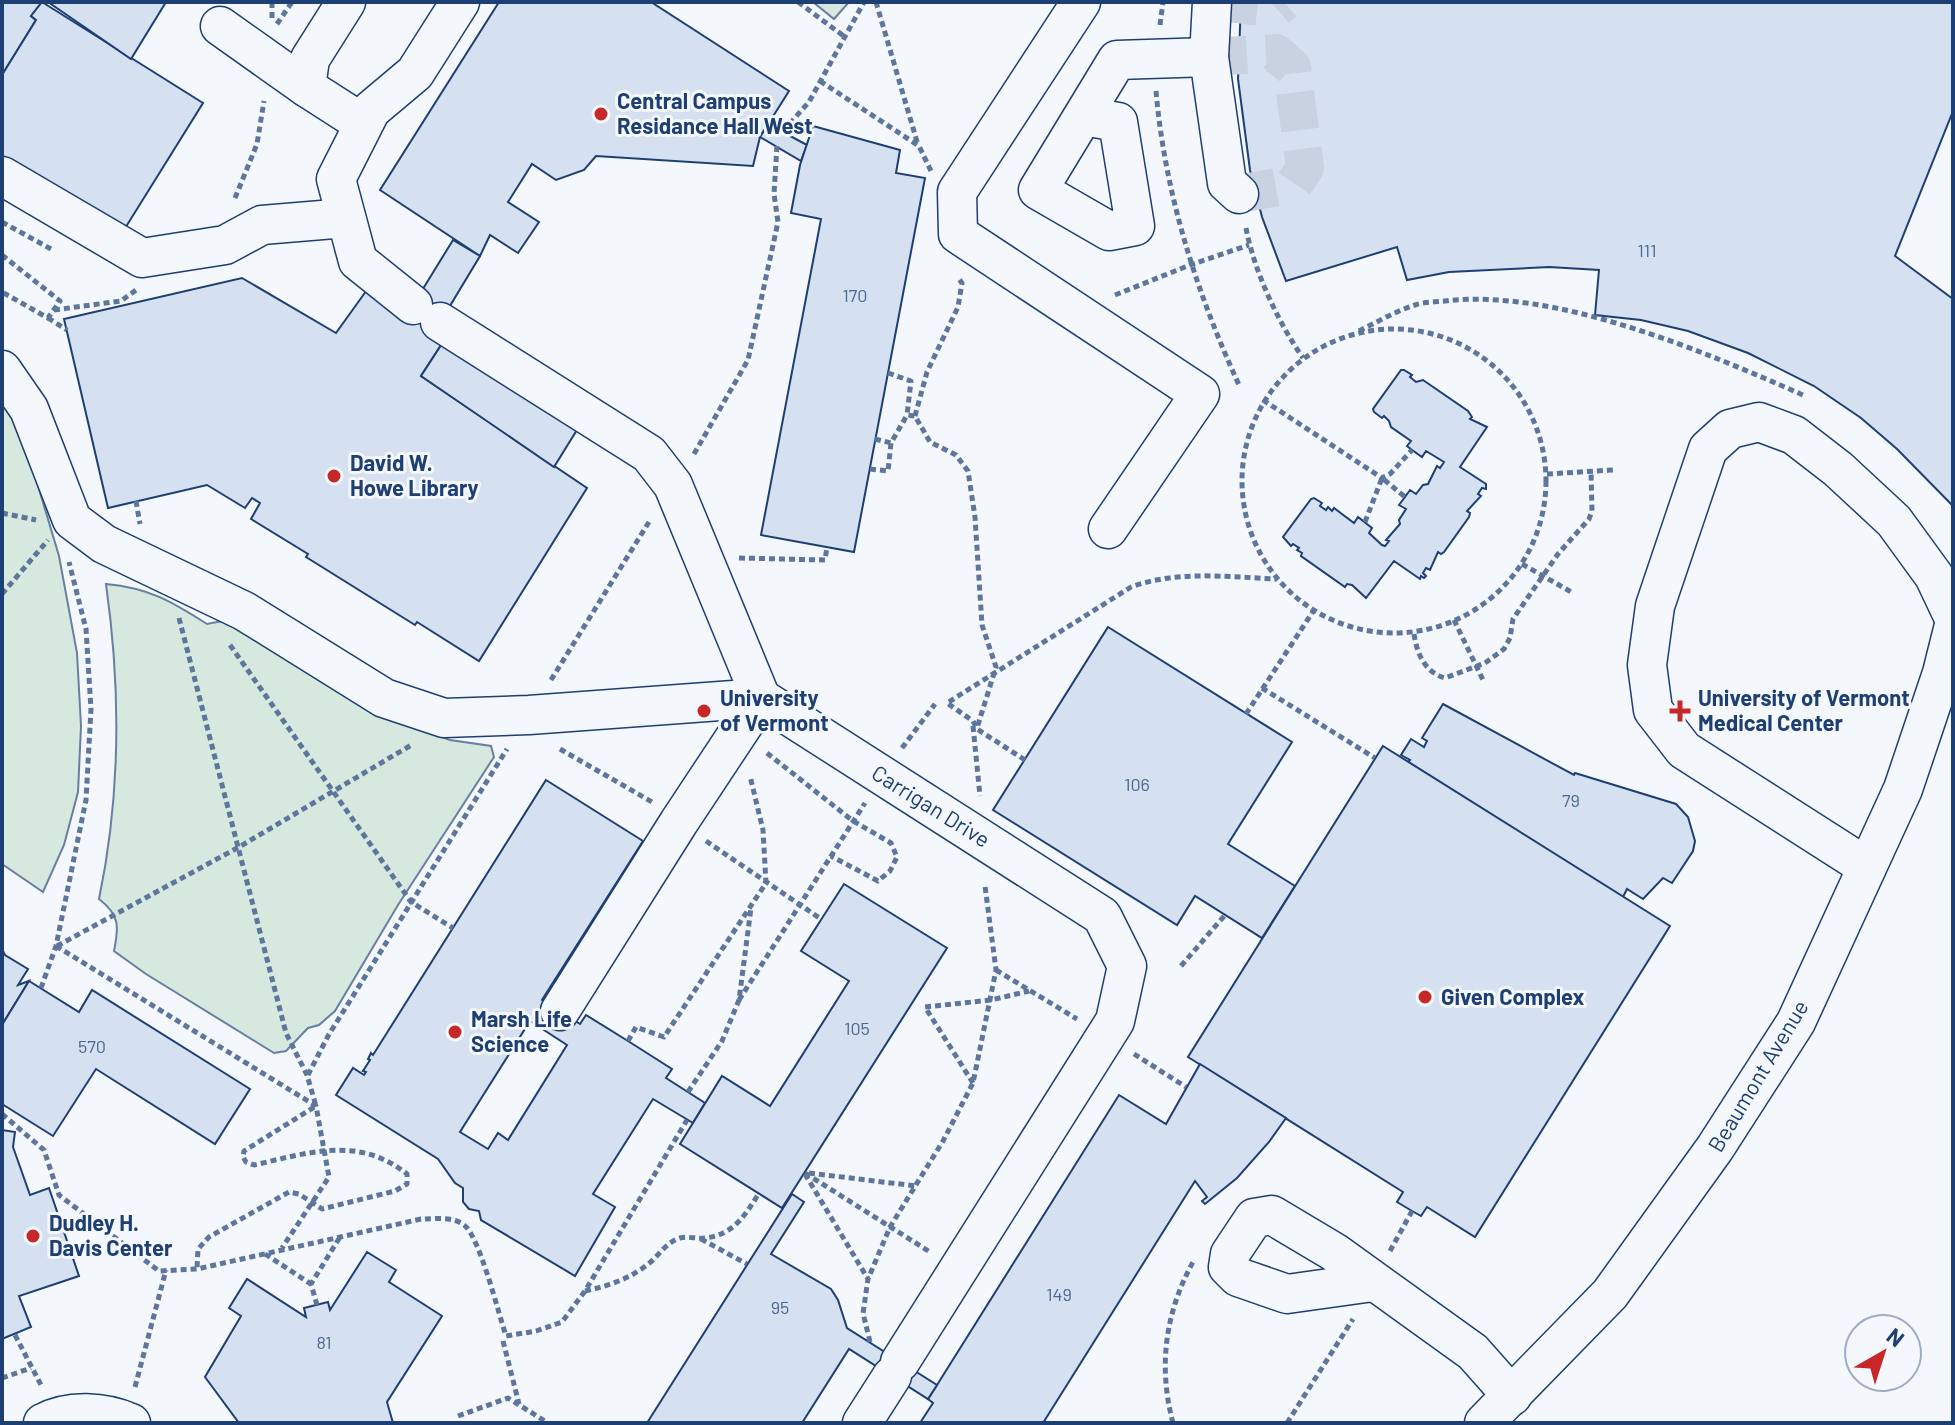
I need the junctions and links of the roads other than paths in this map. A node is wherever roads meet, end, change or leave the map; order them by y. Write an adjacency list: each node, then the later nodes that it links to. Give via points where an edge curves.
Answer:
1 (346, 2): 7 (street, via 310,59)
2 (460, 2): 9 (street, via 415,73)
3 (1081, 2): 14 (street, via 957,192 958,234 1200,394)
4 (1212, 2): 6 (street)
5 (220, 26): 7 (street)
6 (1209, 57): 8 (street, via 1117,60); 11 (street, via 1227,183)
7 (306, 87): 9 (street)
8 (1083, 116)
9 (362, 123): 12 (street, via 336,179)
10 (2, 176): 12 (street, via 142,258 225,245 262,225)
11 (1239, 194)
12 (346, 218): 18 (street, via 358,261 426,313 649,454 673,485)
13 (2, 370): 18 (street, via 29,409 72,520 104,544 244,611 384,698 444,718 526,719)
14 (1108, 529)
15 (1953, 616): 19 (street, via 1934,576 1894,521 1794,435 1759,422 1730,429 1708,449 1655,606 1647,665 1653,710 1684,750)
16 (1953, 629): 17 (street, Beaumont Avenue)
17 (1948, 675): 19 (street, Beaumont Avenue)
18 (761, 698): 20 (street); 25 (street, Carrigan Drive, via 1102,916 1127,966 1115,1021 958,1271 888,1360)
19 (1867, 867): 22 (street, Beaumont Avenue, via 1796,1022 1715,1148 1610,1294)
20 (560, 1011)
21 (1373, 1283): 22 (street, via 1473,1352)
22 (1512, 1396): 26 (street, Beaumont Avenue)
23 (43, 1405): 24 (street, via 54,1417 82,1413)
24 (131, 1423)
25 (862, 1423)
26 (1484, 1423)

